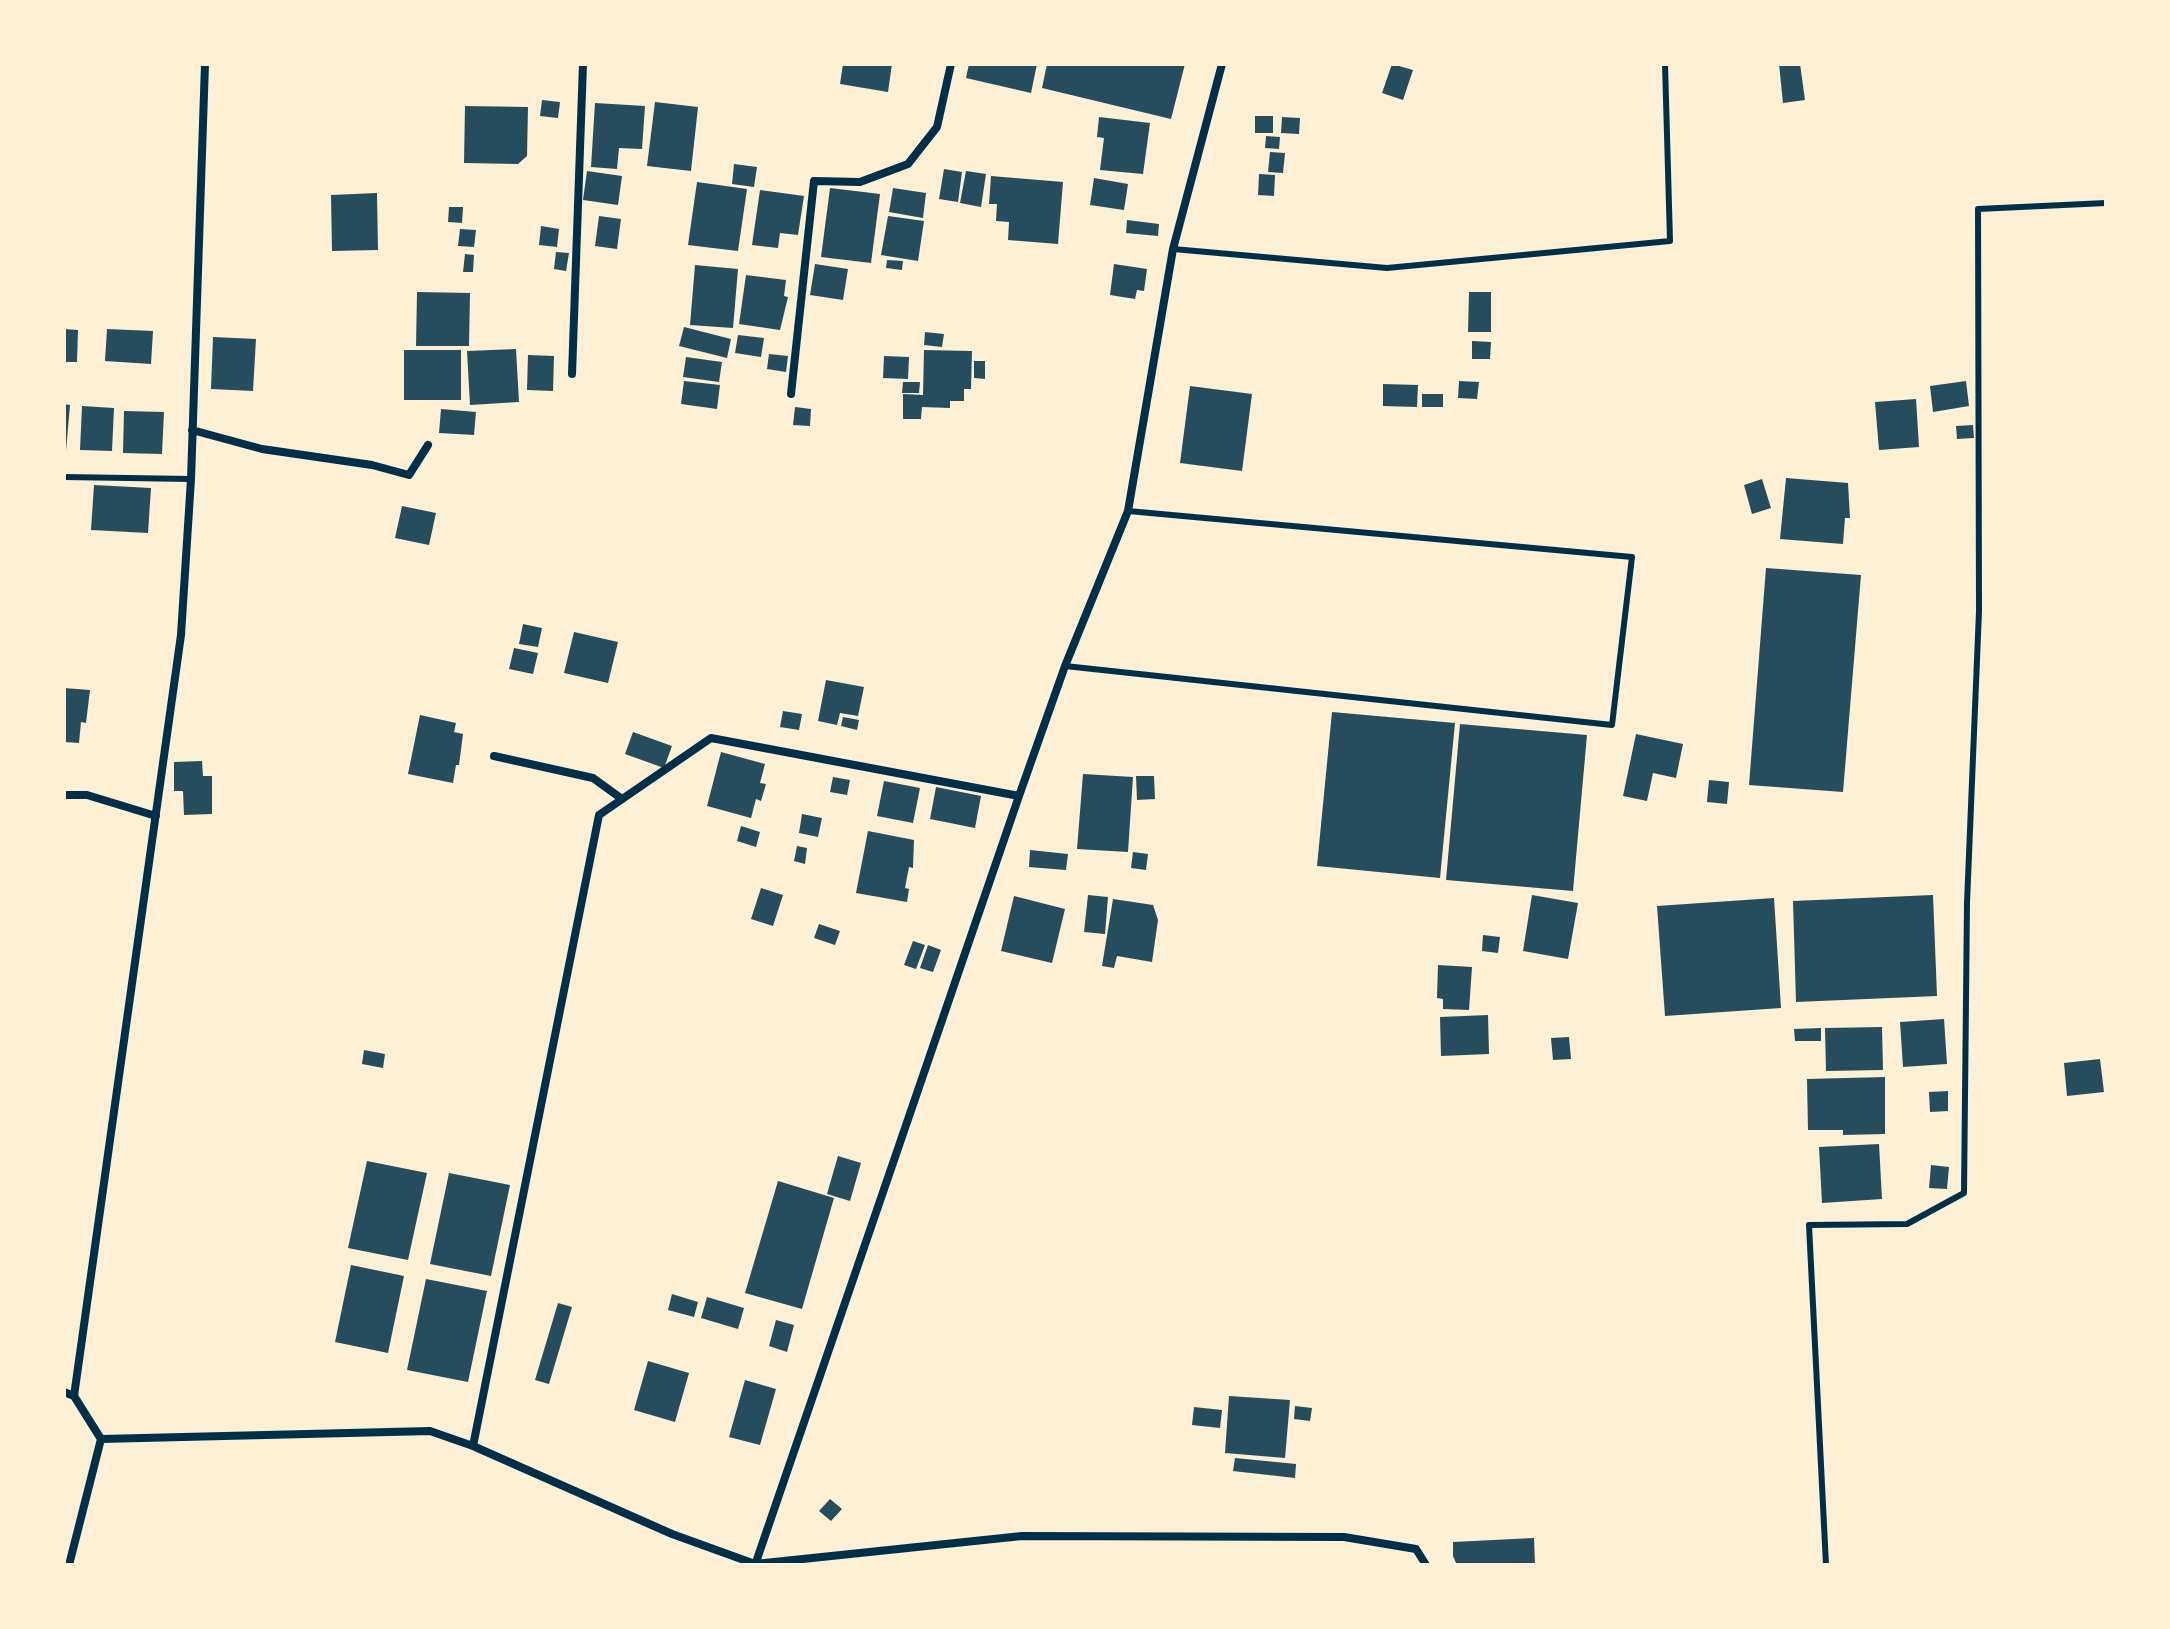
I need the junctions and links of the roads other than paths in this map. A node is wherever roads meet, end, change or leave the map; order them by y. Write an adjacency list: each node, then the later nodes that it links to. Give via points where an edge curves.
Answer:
1 (205, 64): 10 (street)
2 (583, 64): 8 (street)
3 (951, 64): 9 (street, via 937,127 908,164 860,182 814,181)
4 (1222, 64): 7 (street)
5 (1665, 64): 7 (lane, via 1670,241 1387,268)
6 (2106, 203): 28 (lane, via 1978,209 1979,611 1967,903 1964,1193 1907,1224 1809,1225)
7 (1173, 249): 14 (street)
8 (572, 374)
9 (791, 394)
10 (192, 430): 11 (street, via 262,449 409,475); 13 (street)
11 (428, 445)
12 (64, 477): 13 (lane)
13 (191, 479): 20 (street, via 181,635)
14 (1128, 511): 15 (street); 15 (lane, via 1632,557 1612,725)
15 (1065, 666): 18 (street)
16 (494, 756): 19 (street, via 593,778)
17 (64, 795): 20 (street, via 87,795)
18 (1019, 796): 19 (street, via 711,738); 25 (street)
19 (622, 799): 24 (street, via 599,815)
20 (156, 816): 22 (street)
21 (64, 1392): 22 (street)
22 (74, 1396): 23 (street)
23 (101, 1439): 24 (street, via 430,1431); 26 (street)
24 (473, 1446): 25 (street, via 672,1534)
25 (755, 1564): 27 (street, via 1022,1536 1344,1537 1416,1549)
26 (69, 1565)
27 (1426, 1565)
28 (1826, 1565)

